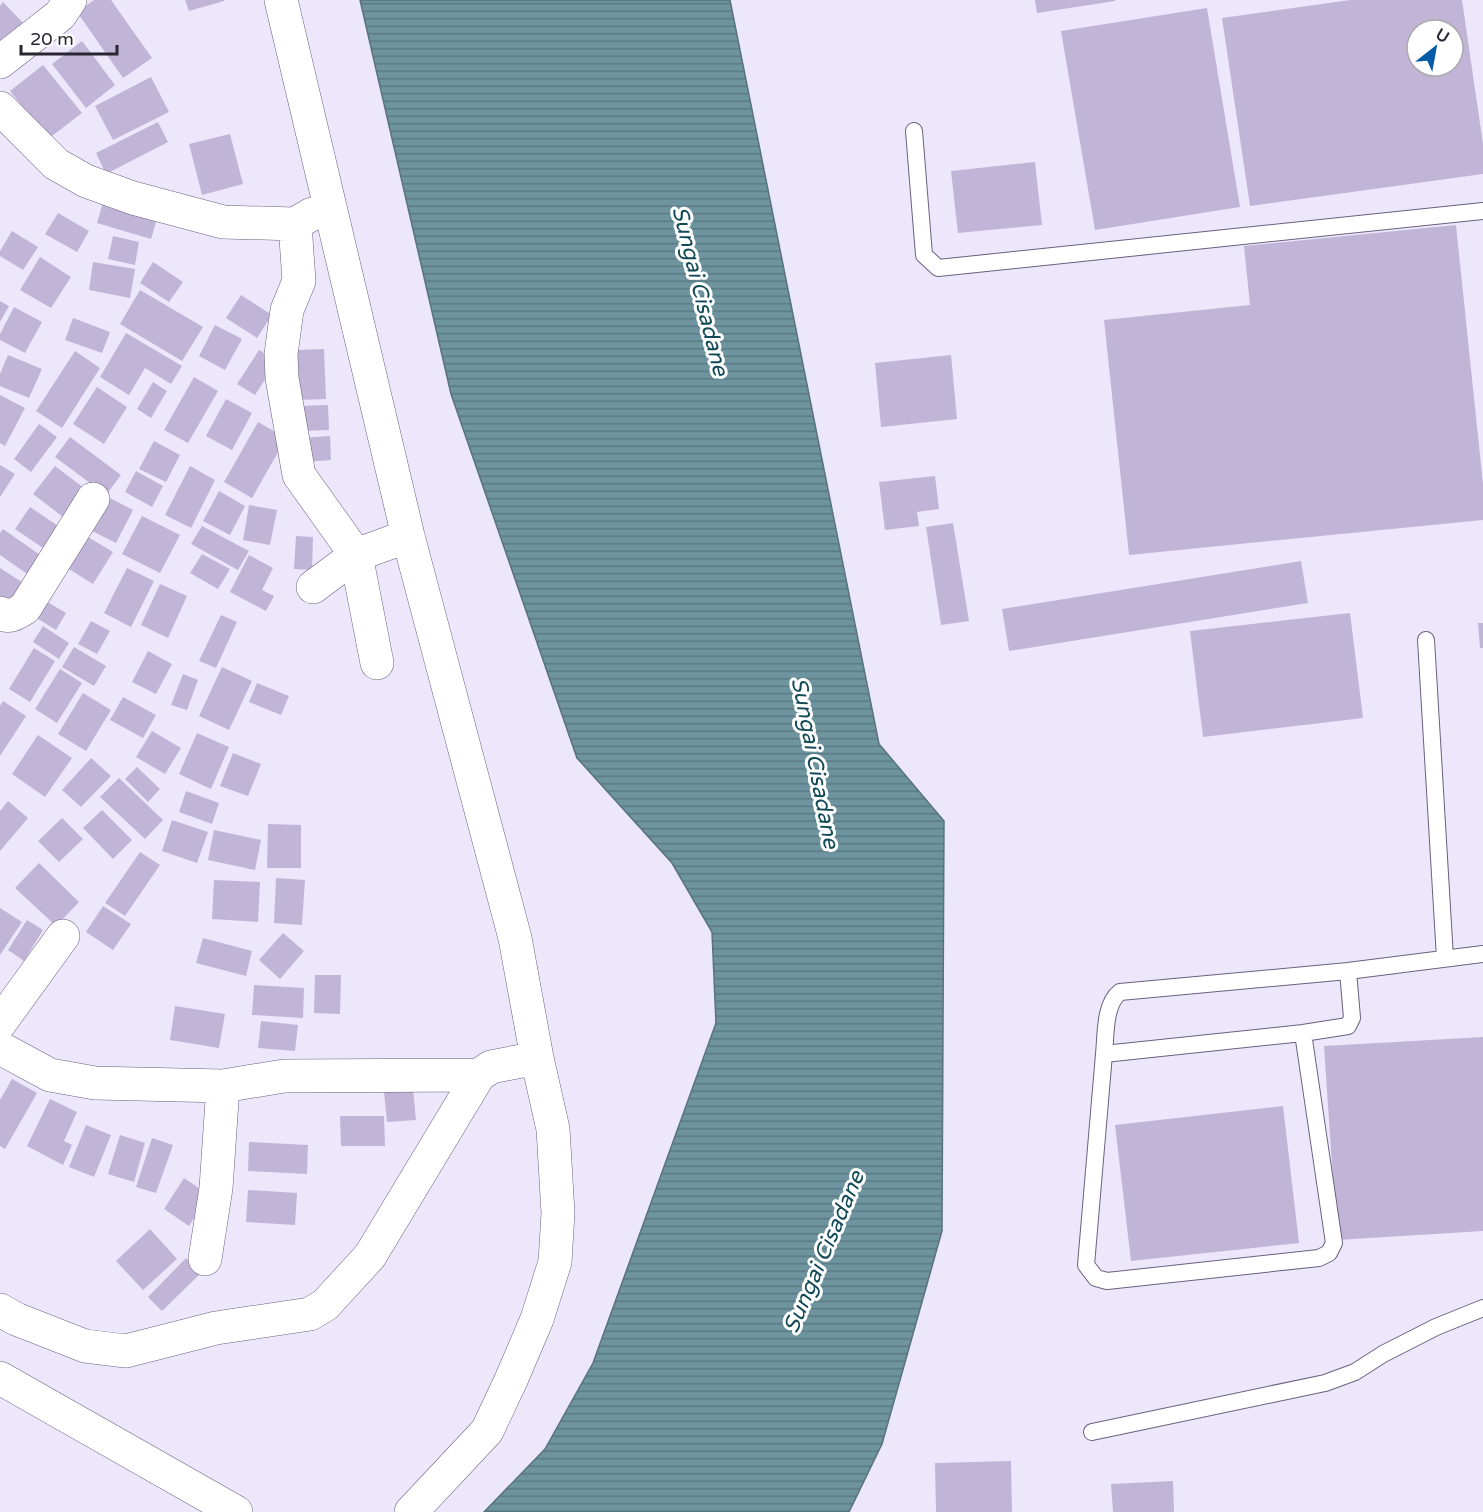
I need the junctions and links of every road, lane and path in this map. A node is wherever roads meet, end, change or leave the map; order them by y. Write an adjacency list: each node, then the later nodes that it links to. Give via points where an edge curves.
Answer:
1 (70, 0): 3 (street, via 60,15)
2 (281, 0): 6 (street)
3 (0, 62)
4 (0, 108): 8 (street, via 56,164 86,181 149,203 223,222)
5 (914, 131): 7 (lane, via 924,255 938,268)
6 (329, 204): 8 (street); 10 (street)
7 (1483, 211)
8 (295, 224): 11 (street, via 299,281 287,310 281,354 299,475)
9 (93, 499): 13 (street, via 25,608 15,615)
10 (408, 536): 11 (street); 24 (street, via 515,938)
11 (356, 555): 12 (street); 15 (street)
12 (314, 587)
13 (0, 613)
14 (1426, 640): 18 (lane)
15 (377, 663)
16 (63, 936): 20 (street)
17 (1483, 954): 18 (lane)
18 (1445, 958): 19 (lane)
19 (1348, 971): 21 (lane, via 1352,1023); 23 (lane, via 1120,992 1110,1006)
20 (0, 1023)
21 (1303, 1033): 23 (lane); 23 (lane, via 1334,1243 1329,1253 1319,1258 1107,1281 1096,1278 1086,1264)
22 (0, 1048): 26 (street, via 50,1075 95,1083)
23 (1104, 1054)
24 (537, 1058): 25 (street, via 491,1067); 33 (street, via 553,1129 558,1213 555,1262 537,1319 487,1431)
25 (479, 1075): 26 (street, via 284,1076); 29 (street, via 370,1256 325,1305 310,1314 216,1328 126,1351 85,1346)
26 (223, 1086): 27 (street, via 216,1188)
27 (205, 1259)
28 (1483, 1308): 31 (lane, via 1325,1383)
29 (0, 1310)
30 (0, 1378): 32 (street)
31 (1092, 1432)
32 (236, 1512)
33 (411, 1512)

